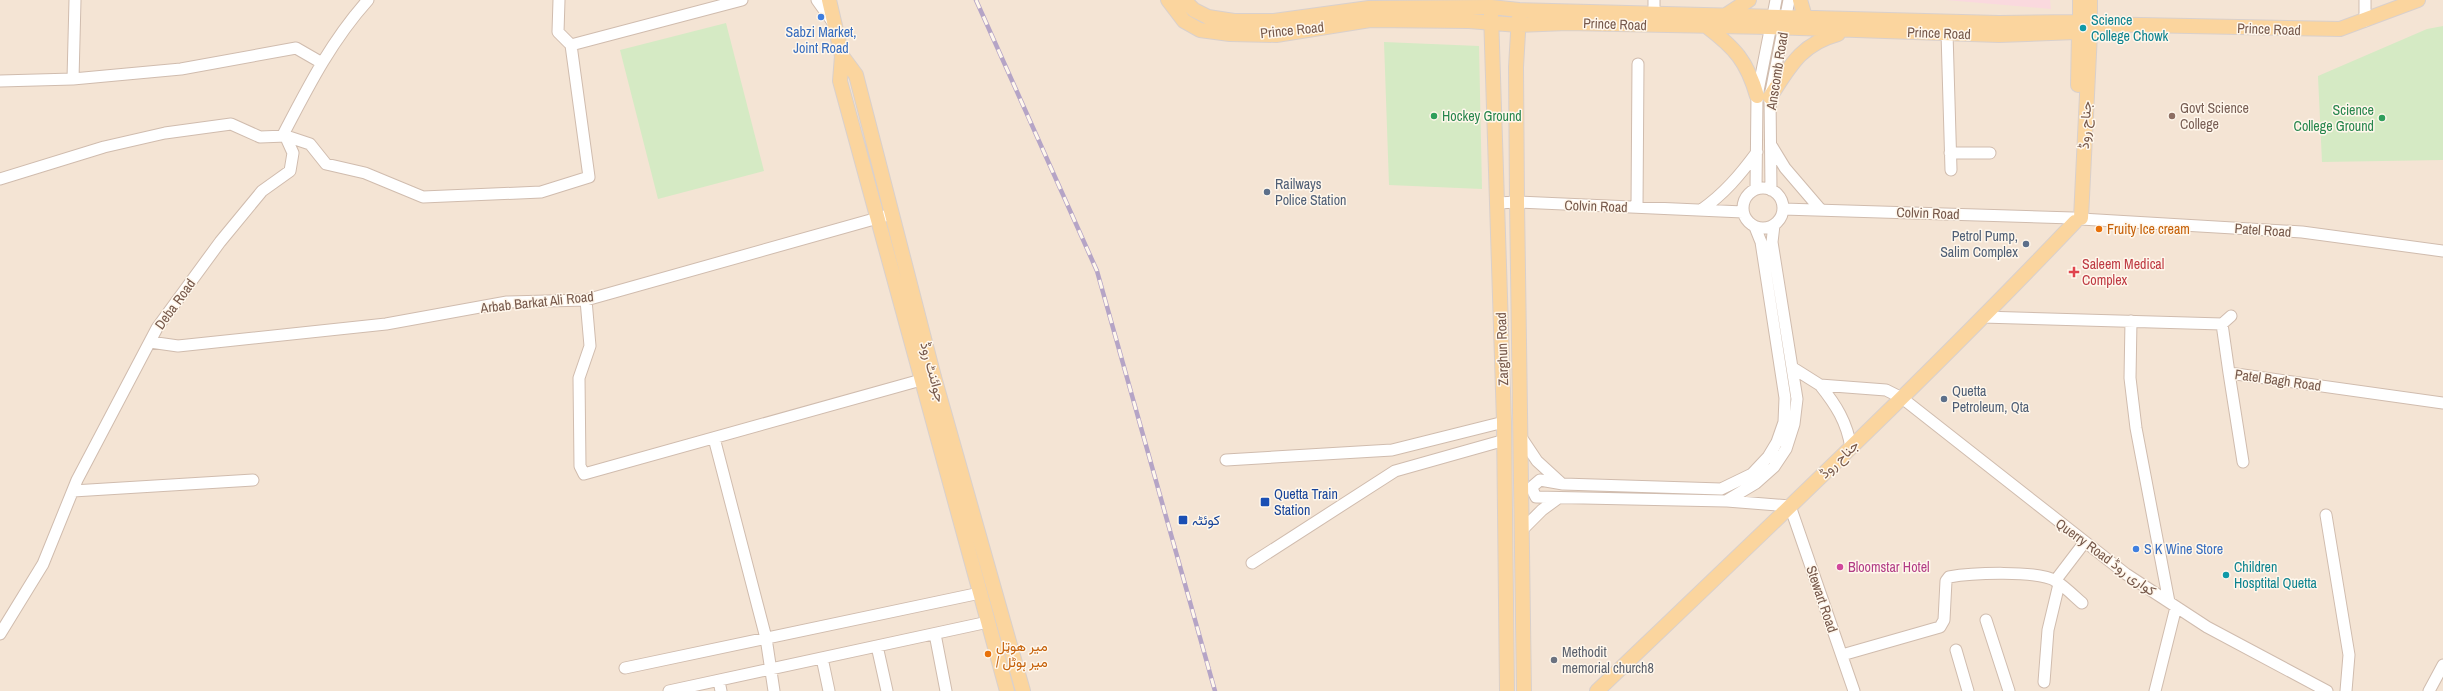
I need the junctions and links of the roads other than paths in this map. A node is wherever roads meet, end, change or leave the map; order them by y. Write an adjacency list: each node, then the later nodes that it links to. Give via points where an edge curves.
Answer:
1 (75, 0): 36 (street)
2 (368, 0): 34 (street, via 345,26)
3 (559, 0): 32 (street, via 558,32)
4 (742, 0): 32 (street)
5 (817, 0): 26 (street)
6 (829, 0): 26 (main road, جوائنٹ روڈ)
7 (836, 0): 26 (street)
8 (1168, 0): 24 (main road, Prince Road, via 1184,22 1200,30 1230,34 1276,35 1370,20)
9 (1184, 0): 18 (main road, Prince Road, via 1194,10 1208,17 1234,21 1274,21 1369,8)
10 (1749, 0): 21 (main road)
11 (1776, 0): 25 (street, Anscomb Road)
12 (1789, 0): 25 (street, Anscomb Road)
13 (1800, 0): 22 (main road)
14 (2080, 0): 29 (main road, جناح روڈ)
15 (2090, 0): 29 (main road, جناح روڈ)
16 (2365, 0): 23 (street)
17 (2418, 0): 23 (main road, Prince Road)
18 (1494, 5): 19 (main road, Prince Road); 24 (main road, Zarghun Road)
19 (1516, 6): 20 (main road, Prince Road); 27 (main road, Zarghun Road)
20 (1654, 7): 21 (main road, Prince Road)
21 (1726, 15): 25 (main road, Prince Road)
22 (1805, 17): 25 (main road, Prince Road); 29 (main road, Prince Road)
23 (2365, 21): 29 (main road, Prince Road, via 2340,29 2320,30)
24 (1491, 22): 27 (main road, Prince Road); 49 (main road, Zarghun Road)
25 (1777, 22): 28 (main road, Prince Road); 30 (main road, Prince Road); 38 (street, Anscomb Road)
26 (835, 24): 33 (main road, جوائنٹ روڈ)
27 (1518, 24): 28 (main road, Prince Road, via 1567,22); 48 (main road, Zarghun Road)
28 (1706, 26): 38 (main road, via 1742,58)
29 (2083, 26): 31 (main road, Prince Road, via 1999,35); 57 (main road, جناح روڈ)
30 (1854, 30): 31 (main road, Prince Road); 38 (main road, via 1822,39 1808,47 1796,57)
31 (1947, 33): 42 (street)
32 (571, 45): 39 (street, via 589,177 582,180 541,192 423,197 364,173 326,164 310,144)
33 (842, 56): 55 (main road, جوائنٹ روڈ, via 856,75); 56 (main road, جوائنٹ روڈ, via 840,81)
34 (322, 63): 36 (street, via 296,48 181,69); 39 (street, via 284,133)
35 (1638, 64): 50 (street)
36 (73, 79): 37 (street)
37 (0, 81)
38 (1763, 96): 40 (street, Anscomb Road); 41 (street, Anscomb Road)
39 (286, 136): 45 (street, via 260,137 231,124 165,133 104,147); 66 (street, Deba Road, via 293,153 290,171 262,191 220,242 157,328)
40 (1770, 144): 47 (street, Anscomb Road); 53 (street, via 1785,168)
41 (1757, 152): 46 (street, Anscomb Road); 52 (street, via 1720,197)
42 (1950, 153): 43 (street); 44 (street)
43 (1990, 153)
44 (1951, 170)
45 (0, 179)
46 (1756, 189): 47 (street); 54 (street, via 1745,198)
47 (1770, 190): 51 (street, via 1778,195)
48 (1517, 202): 49 (street, Colvin Road); 50 (street, Colvin Road); 74 (main road, Zarghun Road)
49 (1498, 203): 73 (main road, Zarghun Road)
50 (1637, 207): 52 (street, Colvin Road)
51 (1783, 209): 53 (street, Colvin Road); 58 (street)
52 (1701, 210): 54 (street, Colvin Road)
53 (1821, 210): 57 (street, Colvin Road)
54 (1743, 212): 59 (street, via 1747,221)
55 (892, 214): 56 (street, Arbab Barkat Ali Road); 114 (main road, جوائنٹ روڈ, via 934,377)
56 (876, 218): 61 (street, Arbab Barkat Ali Road); 69 (main road, جوائنٹ روڈ)
57 (2077, 218): 60 (street, Patel Road, via 2302,232); 63 (main road, جناح روڈ)
58 (1774, 225): 59 (street, via 1765,228); 67 (street, via 1772,242)
59 (1755, 227): 81 (street, via 1761,242 1785,398 1784,422 1768,457 1752,474 1721,489)
60 (2443, 252)
61 (586, 300): 66 (street, Arbab Barkat Ali Road, via 507,302 386,324 178,346); 75 (street, via 590,346 579,378 580,466 584,474)
62 (2231, 316): 65 (street)
63 (1982, 317): 64 (street); 71 (main road, جناح روڈ)
64 (2131, 321): 65 (street); 93 (street, via 2130,378 2136,428)
65 (2222, 324): 68 (street, Patel Bagh Road)
66 (150, 342): 82 (street, Deba Road)
67 (1793, 368): 70 (street); 84 (street, via 1797,398 1794,424 1786,449 1774,468 1756,483)
68 (2229, 373): 72 (street, Patel Bagh Road); 79 (street)
69 (921, 380): 75 (street); 91 (main road, جوائنٹ روڈ)
70 (1820, 385): 71 (street, Querry Road کواری روڈ, via 1886,390); 77 (street, via 1841,414)
71 (1902, 398): 77 (main road, جناح روڈ); 88 (street, Querry Road کواری روڈ)
72 (2443, 403)
73 (1504, 422): 76 (main road, Zarghun Road); 78 (street, via 1392,450)
74 (1521, 437): 81 (street, via 1537,461); 87 (main road, Zarghun Road)
75 (714, 438): 98 (street)
76 (1504, 440): 89 (street, via 1395,471); 115 (main road, Zarghun Road)
77 (1851, 448): 85 (main road, جناح روڈ)
78 (1226, 460)
79 (2243, 462)
80 (253, 480): 82 (street)
81 (1563, 484): 83 (street, via 1540,480 1533,486 1536,497)
82 (73, 491): 96 (street, Deba Road, via 43,564)
83 (1557, 499): 84 (street); 87 (street)
84 (1726, 501): 85 (street)
85 (1790, 506): 101 (street, Stewart Road); 117 (main road, جناح روڈ)
86 (2326, 515): 123 (street, via 2349,655)
87 (1522, 530): 116 (main road, Zarghun Road)
88 (2084, 543): 90 (street); 93 (street, Querry Road کواری روڈ)
89 (1252, 564)
90 (2057, 582): 92 (street); 101 (street, via 2007,573 1949,577 1946,581 1944,620 1940,626); 106 (street, via 2048,630)
91 (980, 593): 95 (main road, جوائنٹ روڈ); 98 (street)
92 (2082, 603)
93 (2172, 604): 121 (street); 122 (street, Querry Road کواری روڈ, via 2207,627)
94 (1986, 620): 120 (street)
95 (988, 622): 97 (street); 113 (main road, جوائنٹ روڈ)
96 (0, 634)
97 (935, 634): 99 (street); 112 (street)
98 (766, 638): 104 (street); 105 (street)
99 (877, 646): 102 (street); 111 (street)
100 (1956, 650): 119 (street)
101 (1842, 654): 118 (street, Stewart Road)
102 (822, 658): 105 (street); 110 (street)
103 (2443, 665): 124 (street)
104 (625, 668)
105 (770, 669): 107 (street); 109 (street)
106 (2044, 682)
107 (720, 686): 108 (street)
108 (669, 691)
109 (774, 691)
110 (829, 691)
111 (887, 691)
112 (946, 691)
113 (1007, 691)
114 (1023, 691)
115 (1507, 691)
116 (1524, 691)
117 (1597, 691)
118 (1854, 691)
119 (1968, 691)
120 (2009, 691)
121 (2155, 691)
122 (2327, 691)
123 (2346, 691)
124 (2429, 691)

